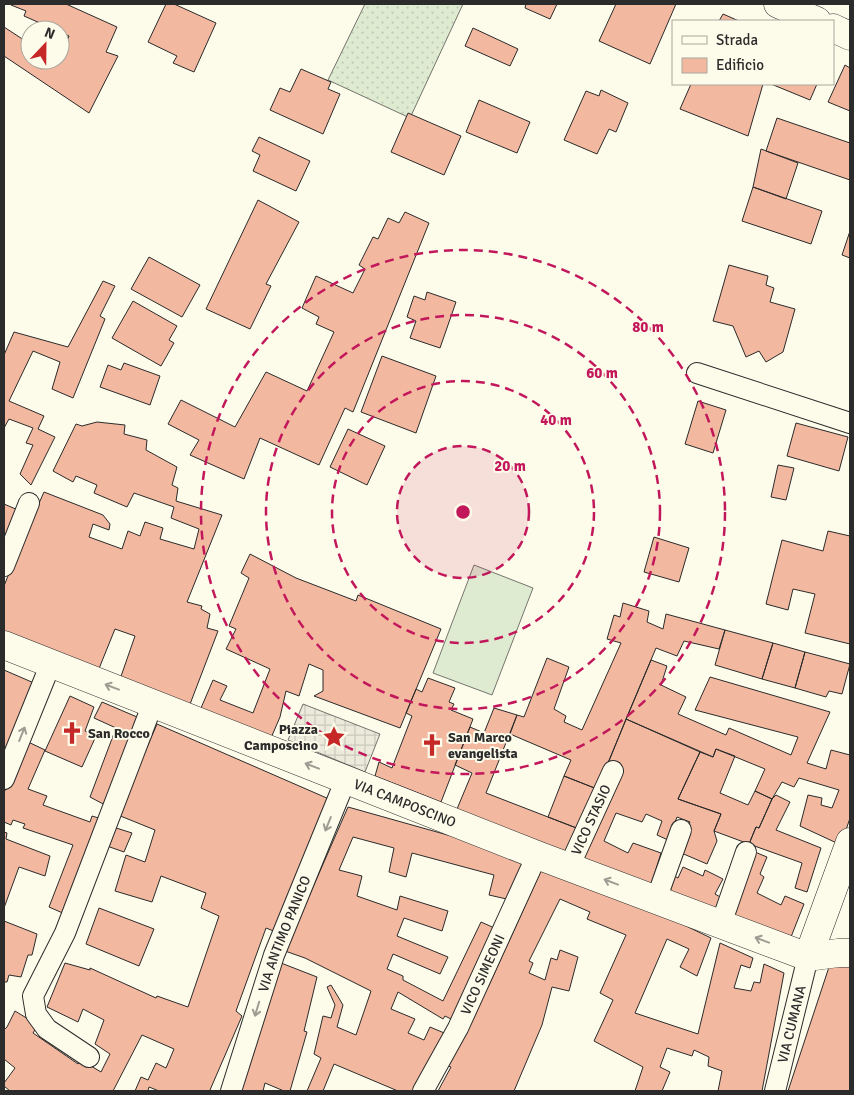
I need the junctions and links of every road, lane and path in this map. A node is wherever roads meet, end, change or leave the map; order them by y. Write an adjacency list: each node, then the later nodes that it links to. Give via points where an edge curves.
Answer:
1 (778, 4): 2 (street)
2 (815, 20)
3 (834, 28): 4 (street)
4 (850, 36)
5 (697, 373): 6 (street)
6 (850, 423)
7 (29, 503): 8 (street)
8 (4, 566)
9 (4, 645): 10 (street, VIA CAMPOSCINO)
10 (51, 663): 11 (street, VIA CAMPOSCINO, one-way to 10); 13 (street, one-way to 10)
11 (153, 703): 14 (street, VIA CAMPOSCINO, one-way to 11); 24 (street, via 65,933 33,996 36,1014 47,1029)
12 (613, 771): 19 (street, VICO STASIO)
13 (4, 779)
14 (346, 779): 18 (street, VIA CAMPOSCINO); 25 (street, VIA ANTIMO PANICO, one-way to 25, via 274,955)
15 (682, 830): 20 (street)
16 (850, 842): 23 (street)
17 (746, 852): 21 (street)
18 (537, 855): 19 (street, VIA CAMPOSCINO); 26 (street, VICO SIMEONI, via 458,1028)
19 (569, 867): 20 (street, VIA CAMPOSCINO, one-way to 19)
20 (656, 900): 21 (street, VIA CAMPOSCINO)
21 (721, 924): 23 (street, VIA CAMPOSCINO, one-way to 21)
22 (850, 953): 23 (street)
23 (808, 957): 27 (street, VIA CUMANA)
24 (89, 1057)
25 (231, 1091)
26 (424, 1091)
27 (775, 1091)

